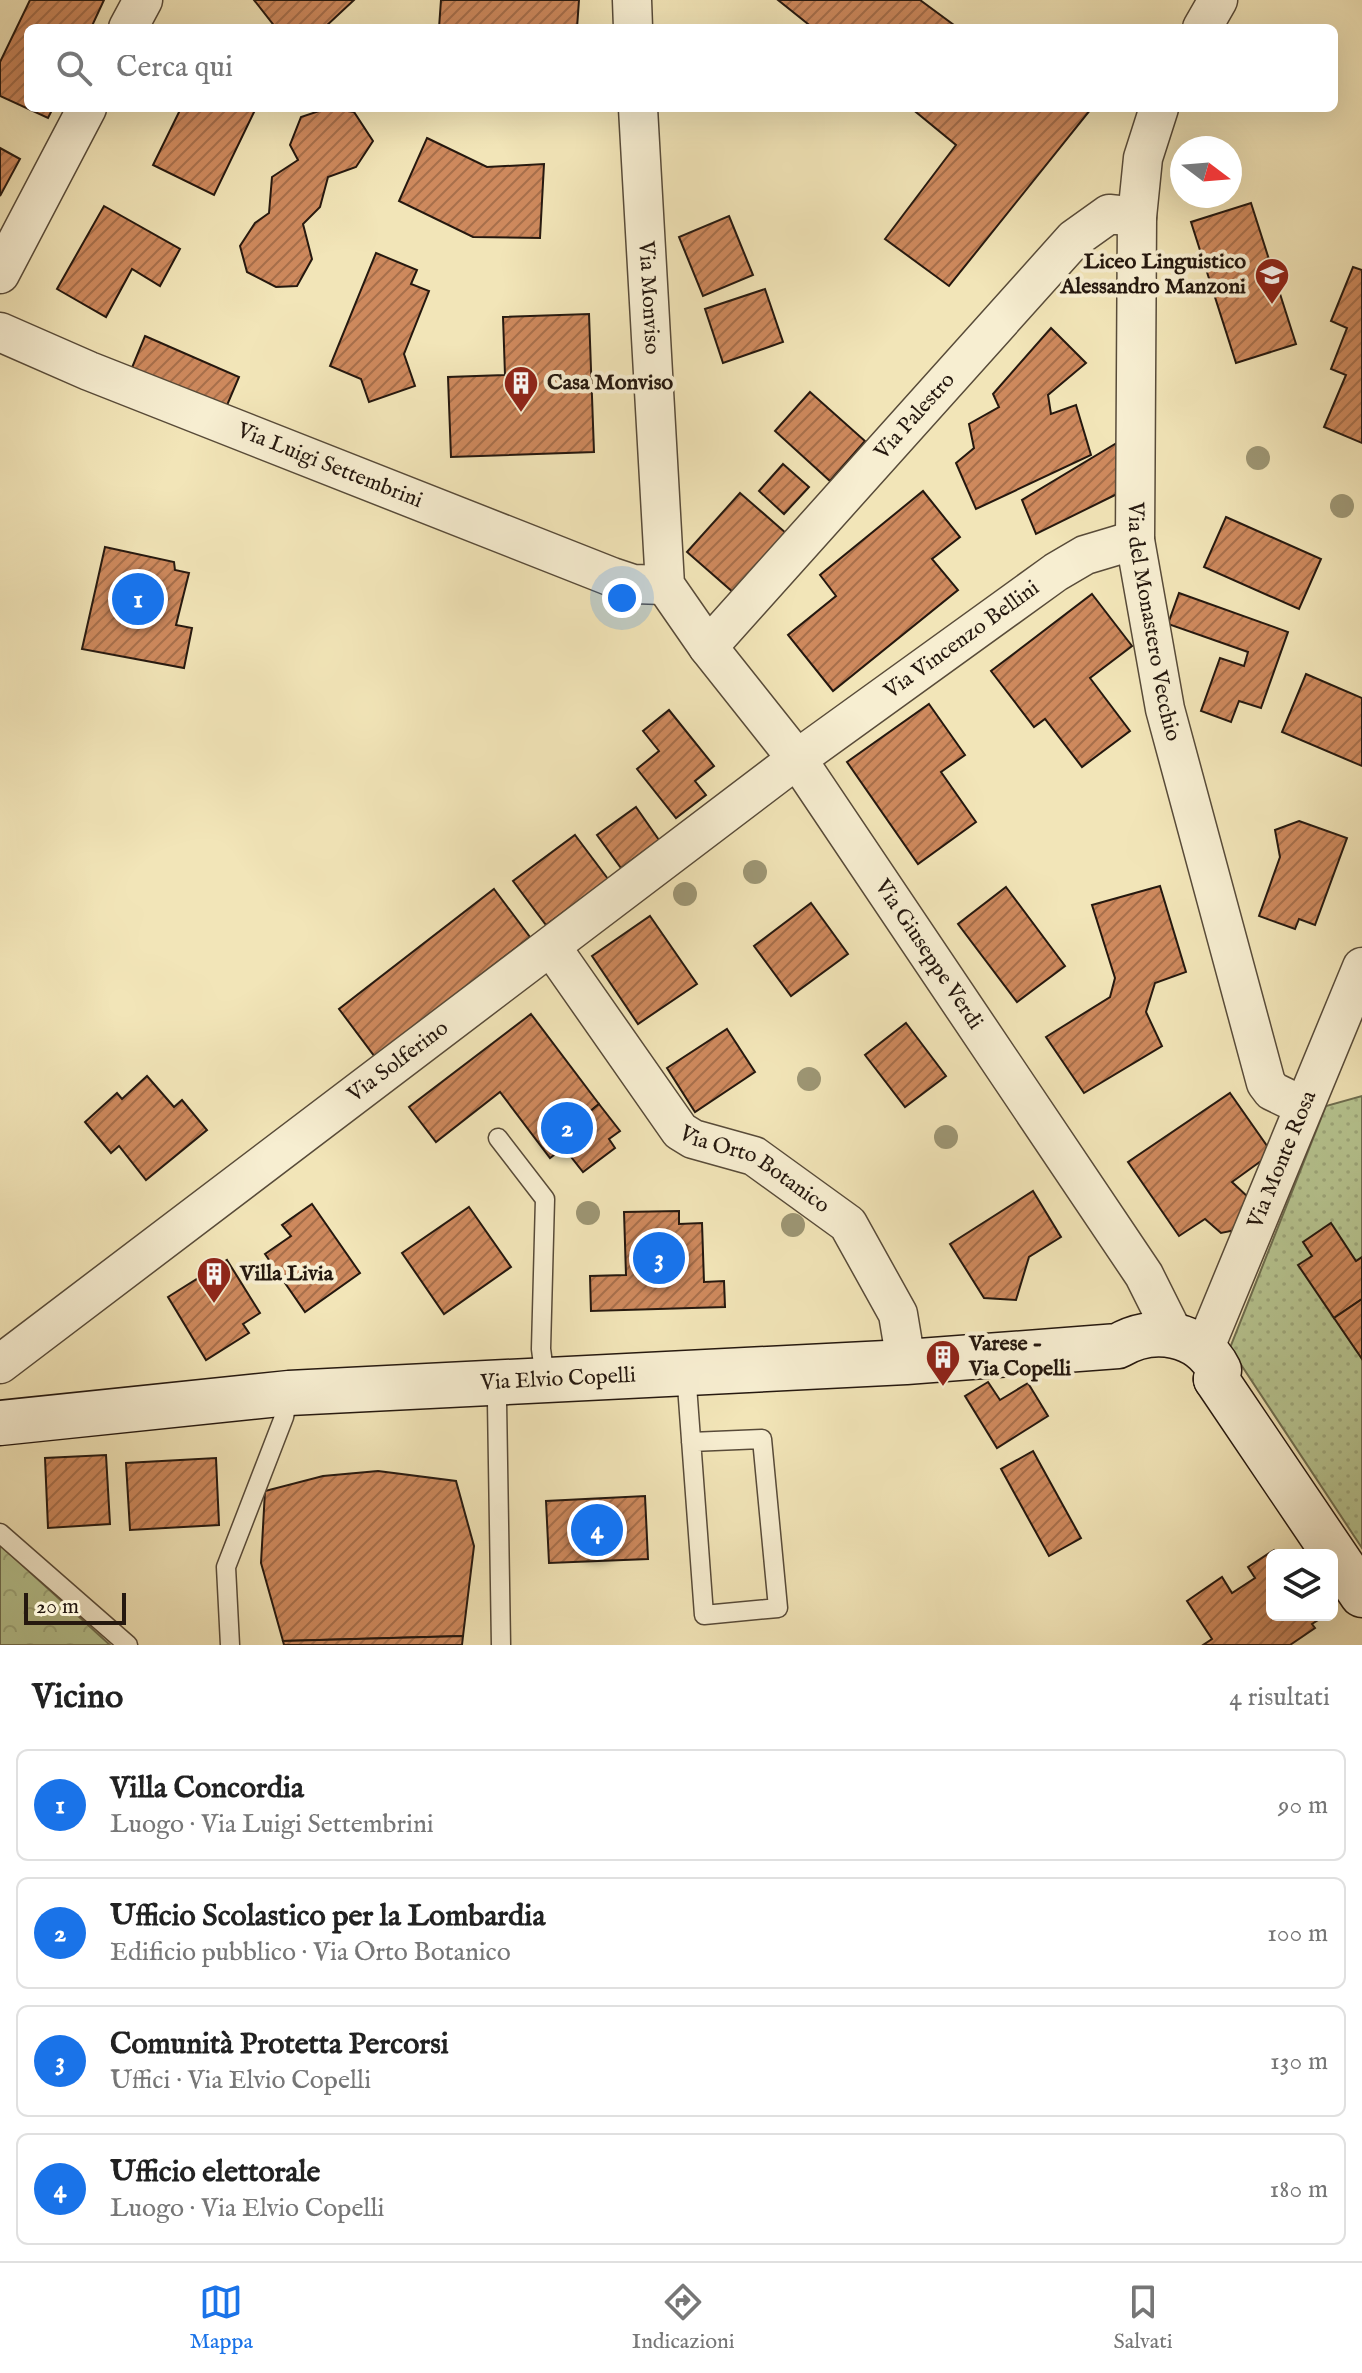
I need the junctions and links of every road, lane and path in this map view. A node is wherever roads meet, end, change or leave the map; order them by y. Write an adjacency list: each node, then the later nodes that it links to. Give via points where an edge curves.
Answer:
1 (143, 0): 4 (street)
2 (632, 0): 5 (street)
3 (1218, 0): 6 (street)
4 (130, 24)
5 (633, 24)
6 (1204, 24)
7 (85, 112): 11 (street)
8 (638, 112): 14 (street, Via Monviso)
9 (1158, 112): 10 (street, Via del Monastero Vecchio, via 1143,158)
10 (1137, 217): 13 (street, Via del Monastero Vecchio); 15 (street, Via Palestro, via 1109,214 1074,239)
11 (0, 274)
12 (0, 332): 14 (street, Via Luigi Settembrini, via 612,577)
13 (1135, 540): 16 (street, Via Vincenzo Bellini, via 1085,555 1056,572); 19 (street, Via del Monastero Vecchio, via 1165,709 1266,1083)
14 (665, 585): 15 (street, Via Giuseppe Verdi)
15 (708, 647): 16 (street, Via Giuseppe Verdi)
16 (797, 759): 17 (street, Via Solferino); 22 (street, Via Giuseppe Verdi)
17 (552, 948): 23 (street, Via Orto Botanico, via 680,1131 754,1156 848,1224 898,1314); 24 (street, Via Solferino)
18 (1362, 967): 19 (street, Via Monte Rosa)
19 (1303, 1106): 22 (street, Via Monte Rosa)
20 (498, 1138): 26 (lane, via 545,1199)
21 (1118, 1346): 22 (main road, Via Elvio Copelli, via 1181,1358); 22 (main road, Via Elvio Copelli, via 1142,1335); 23 (main road, Via Elvio Copelli)
22 (1198, 1355): 32 (main road, Via Giuseppe Verdi)
23 (906, 1362): 25 (main road, Via Elvio Copelli)
24 (0, 1364)
25 (686, 1372): 26 (main road, Via Elvio Copelli); 30 (lane)
26 (545, 1379): 27 (main road, Via Elvio Copelli)
27 (489, 1383): 28 (main road, Via Elvio Copelli); 35 (lane, via 497,1402)
28 (289, 1393): 29 (main road, Via Elvio Copelli); 34 (lane, via 226,1567)
29 (0, 1423)
30 (691, 1442): 30 (lane, via 704,1615 778,1608 762,1439)
31 (0, 1533): 33 (lane)
32 (1362, 1595)
33 (128, 1645)
34 (230, 1645)
35 (501, 1645)

